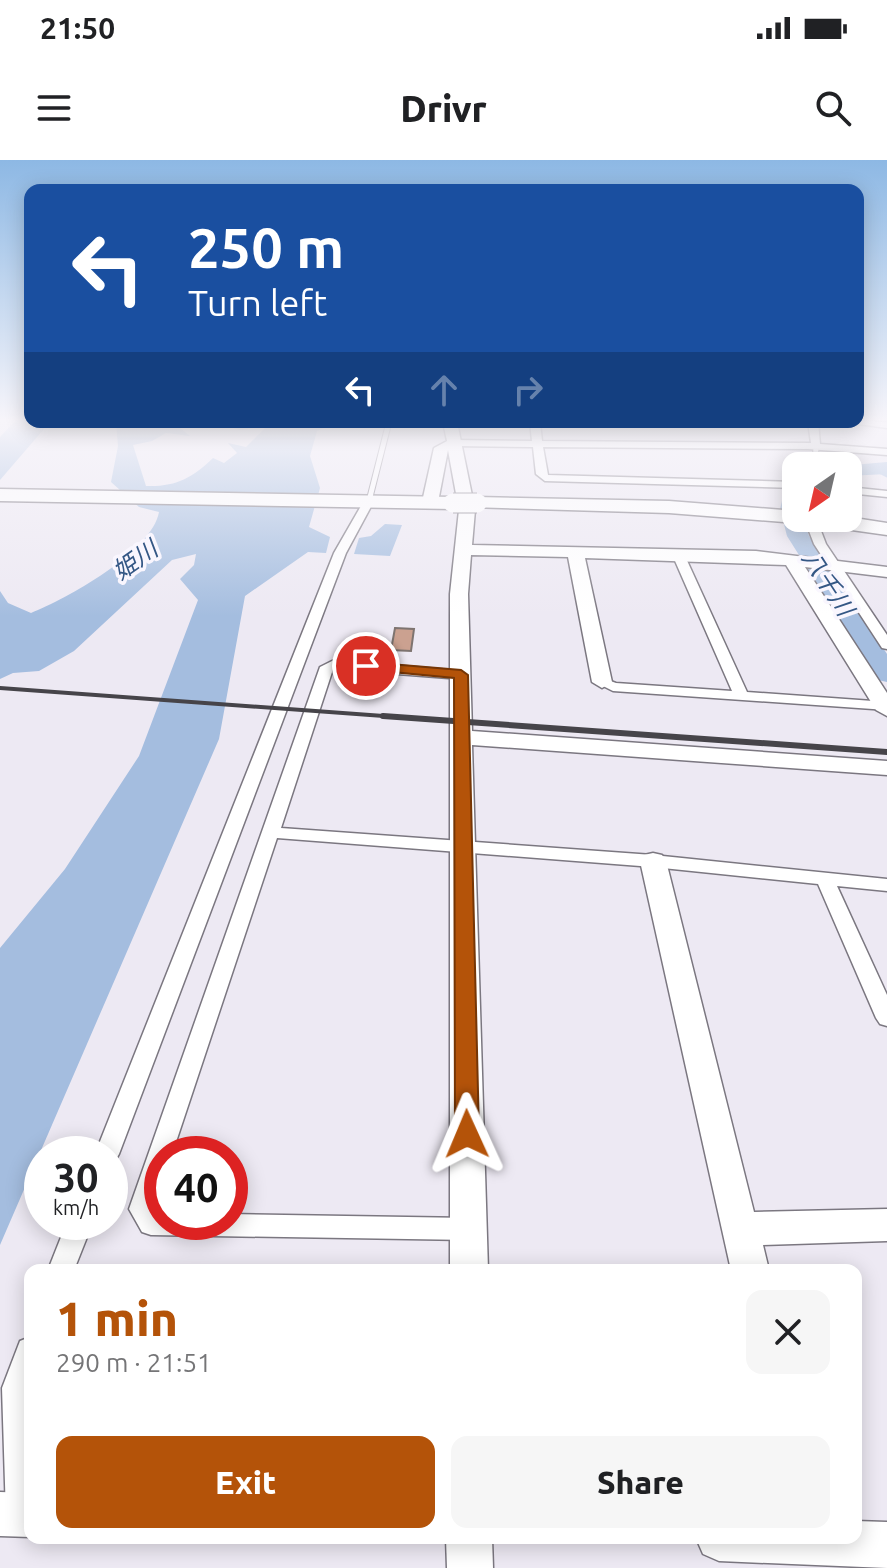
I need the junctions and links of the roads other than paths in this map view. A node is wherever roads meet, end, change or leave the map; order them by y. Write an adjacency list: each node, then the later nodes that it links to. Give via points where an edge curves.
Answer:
1 (374, 485): 7 (lane)
2 (428, 485): 8 (street)
3 (464, 485): 13 (street)
4 (862, 491): 5 (street)
5 (887, 494)
6 (0, 495): 7 (highway)
7 (370, 501): 8 (highway); 32 (street, via 340,553)
8 (422, 502): 9 (highway, bridge, via 669,507)
9 (782, 515)
10 (862, 526): 11 (highway)
11 (887, 529)
12 (815, 532): 17 (street)
13 (463, 550): 14 (street); 20 (street)
14 (575, 552): 15 (street); 21 (street)
15 (678, 554): 16 (street); 22 (street)
16 (791, 559): 17 (street); 23 (street)
17 (832, 563): 18 (street); 19 (street)
18 (887, 572)
19 (887, 645)
20 (461, 675): 24 (street); 26 (street, via 327,667)
21 (602, 682): 22 (street)
22 (741, 695): 23 (street)
23 (886, 707)
24 (461, 737): 25 (street); 27 (street)
25 (887, 768)
26 (268, 832): 27 (street); 34 (street, via 141,1209 151,1224)
27 (462, 848): 28 (street); 34 (street)
28 (653, 861): 29 (street); 35 (street)
29 (826, 881): 30 (street); 31 (street)
30 (887, 885)
31 (887, 1018)
32 (114, 1136)
33 (887, 1225): 35 (street)
34 (469, 1229): 38 (street)
35 (741, 1229): 39 (street)
36 (73, 1240): 37 (street)
37 (63, 1264)
38 (469, 1264)
39 (749, 1264)
40 (24, 1367): 41 (street, via 16,1388)
41 (17, 1514)
42 (469, 1544): 43 (street)
43 (470, 1568)

